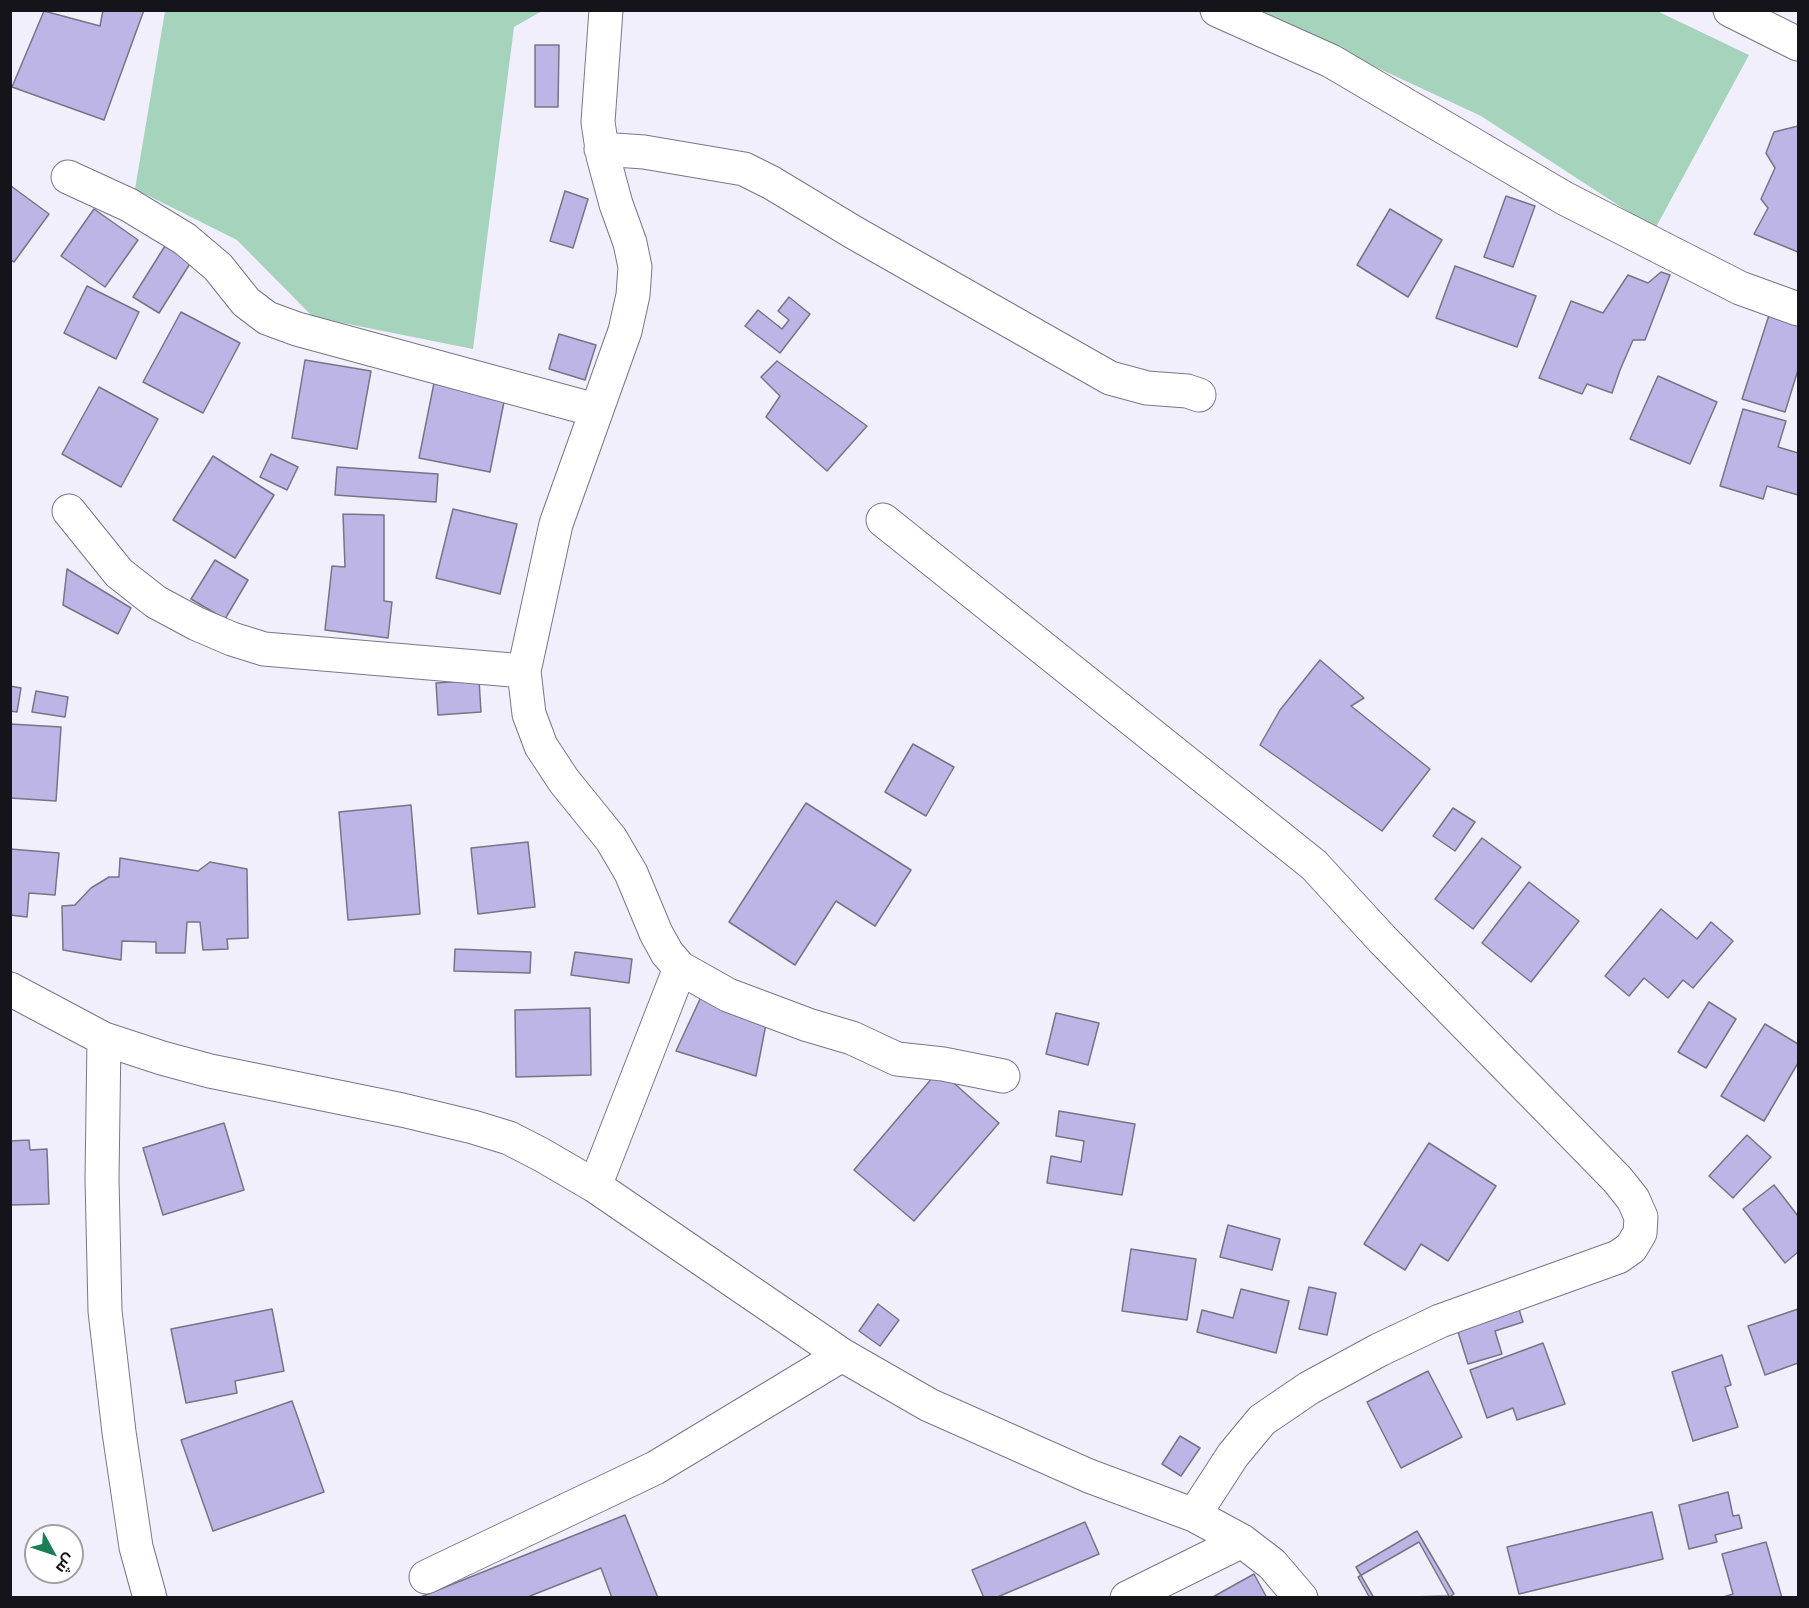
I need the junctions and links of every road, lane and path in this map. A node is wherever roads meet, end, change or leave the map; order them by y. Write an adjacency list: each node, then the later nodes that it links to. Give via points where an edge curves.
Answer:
1 (606, 10): 5 (street, via 598,122)
2 (1217, 10): 7 (street, via 1331,61 1595,214 1740,288)
3 (1730, 10): 4 (street)
4 (1798, 44)
5 (602, 148): 8 (street, via 744,169 1110,378); 9 (street, via 635,267 625,331)
6 (68, 177): 9 (street, via 129,205 185,240 218,267 246,302 267,318)
7 (1798, 309)
8 (1199, 395)
9 (596, 410): 12 (street, via 556,524)
10 (69, 511): 12 (street, via 119,573 156,602 232,639 264,649)
11 (883, 520): 19 (street, via 1314,865 1617,1179 1633,1198 1641,1217 1640,1233 1631,1248 1618,1257 1440,1321 1309,1388 1262,1420 1233,1455)
12 (524, 671): 13 (street, via 529,714 541,746 611,839 631,873 661,943)
13 (680, 968): 16 (street, via 728,995 852,1038 897,1059); 17 (street)
14 (10, 989): 15 (street)
15 (104, 1038): 17 (street, via 210,1071 473,1127 509,1138); 22 (street, via 105,1311 136,1547)
16 (1003, 1076)
17 (595, 1186): 18 (street)
18 (842, 1355): 19 (street, via 929,1405 1089,1476); 21 (street, via 655,1468)
19 (1194, 1515): 20 (street)
20 (1242, 1541): 23 (street); 24 (street, via 1272,1564)
21 (426, 1577)
22 (150, 1598)
23 (1127, 1598)
24 (1301, 1598)

